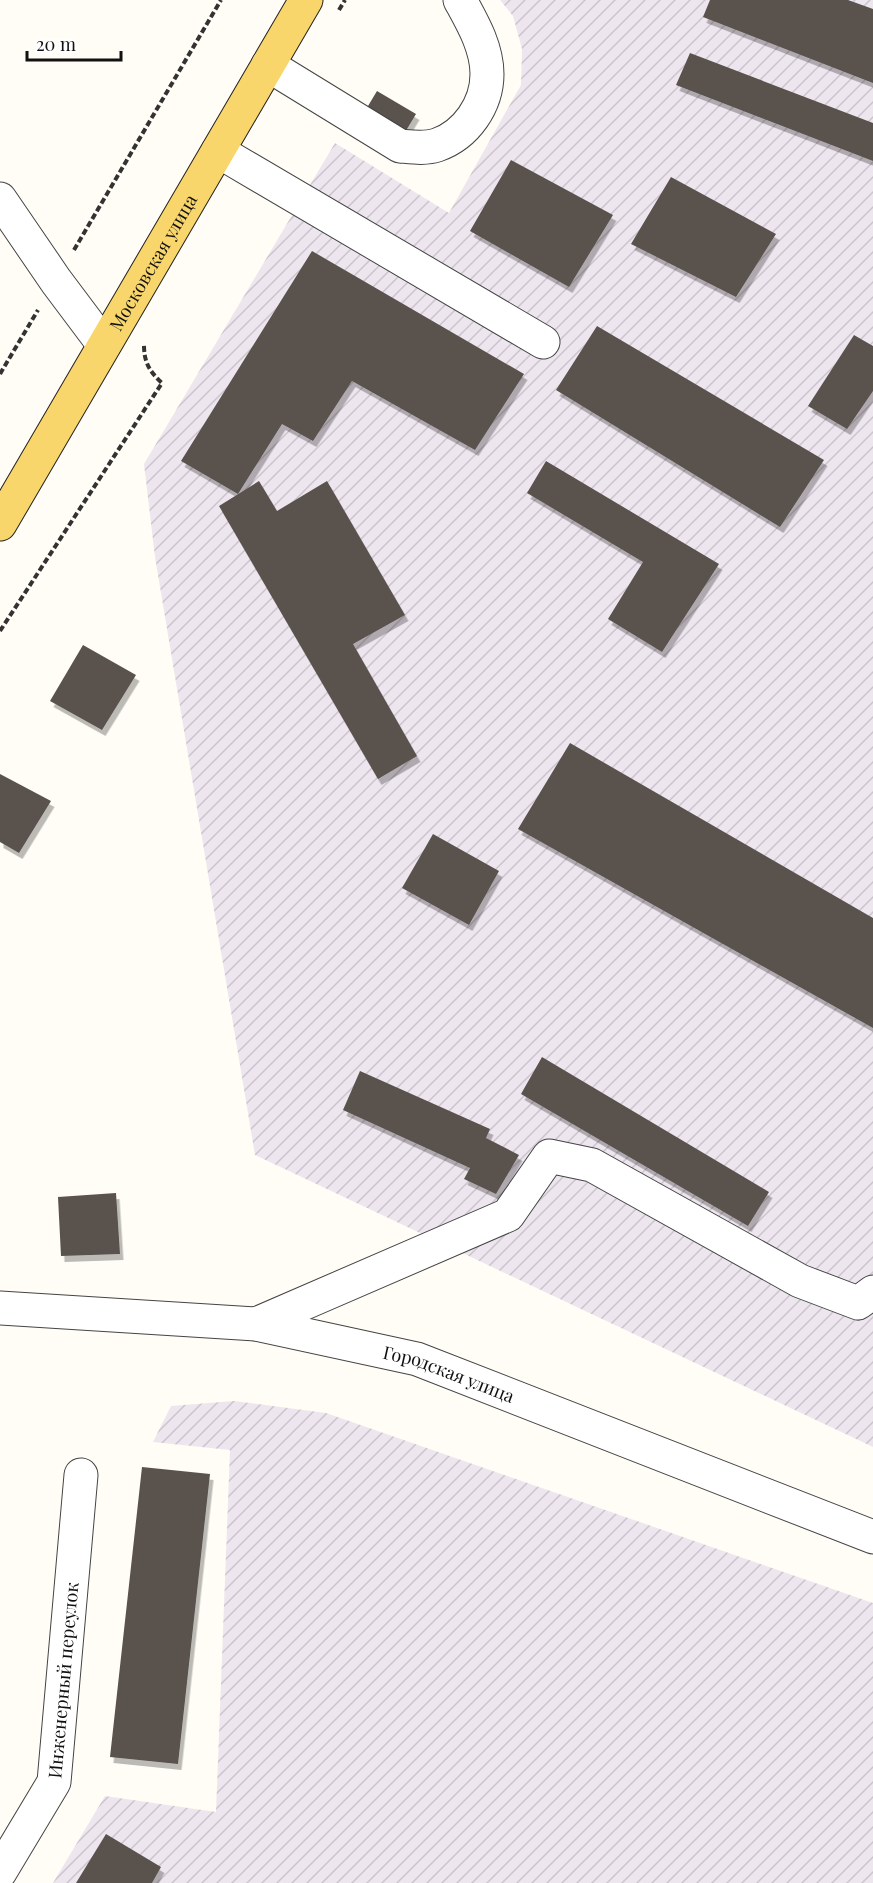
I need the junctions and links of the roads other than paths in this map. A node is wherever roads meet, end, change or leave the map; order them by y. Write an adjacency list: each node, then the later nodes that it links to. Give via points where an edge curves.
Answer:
1 (306, 0): 3 (main road, Московская улица)
2 (460, 0): 3 (street, via 482,46 487,73 483,99 465,129 437,145 400,146)
3 (268, 65): 4 (main road, Московская улица)
4 (218, 151): 6 (street); 7 (main road, Московская улица)
5 (0, 199): 7 (street)
6 (543, 342)
7 (104, 345): 8 (main road, Московская улица)
8 (0, 524)
9 (873, 1292): 11 (street, via 858,1303 800,1281 592,1165 549,1156 508,1215)
10 (0, 1308): 11 (street, Городская улица)
11 (256, 1324): 13 (street, Городская улица, via 417,1359)
12 (81, 1475): 14 (street, Инженерный переулок, via 54,1782)
13 (873, 1537)
14 (6, 1852)

